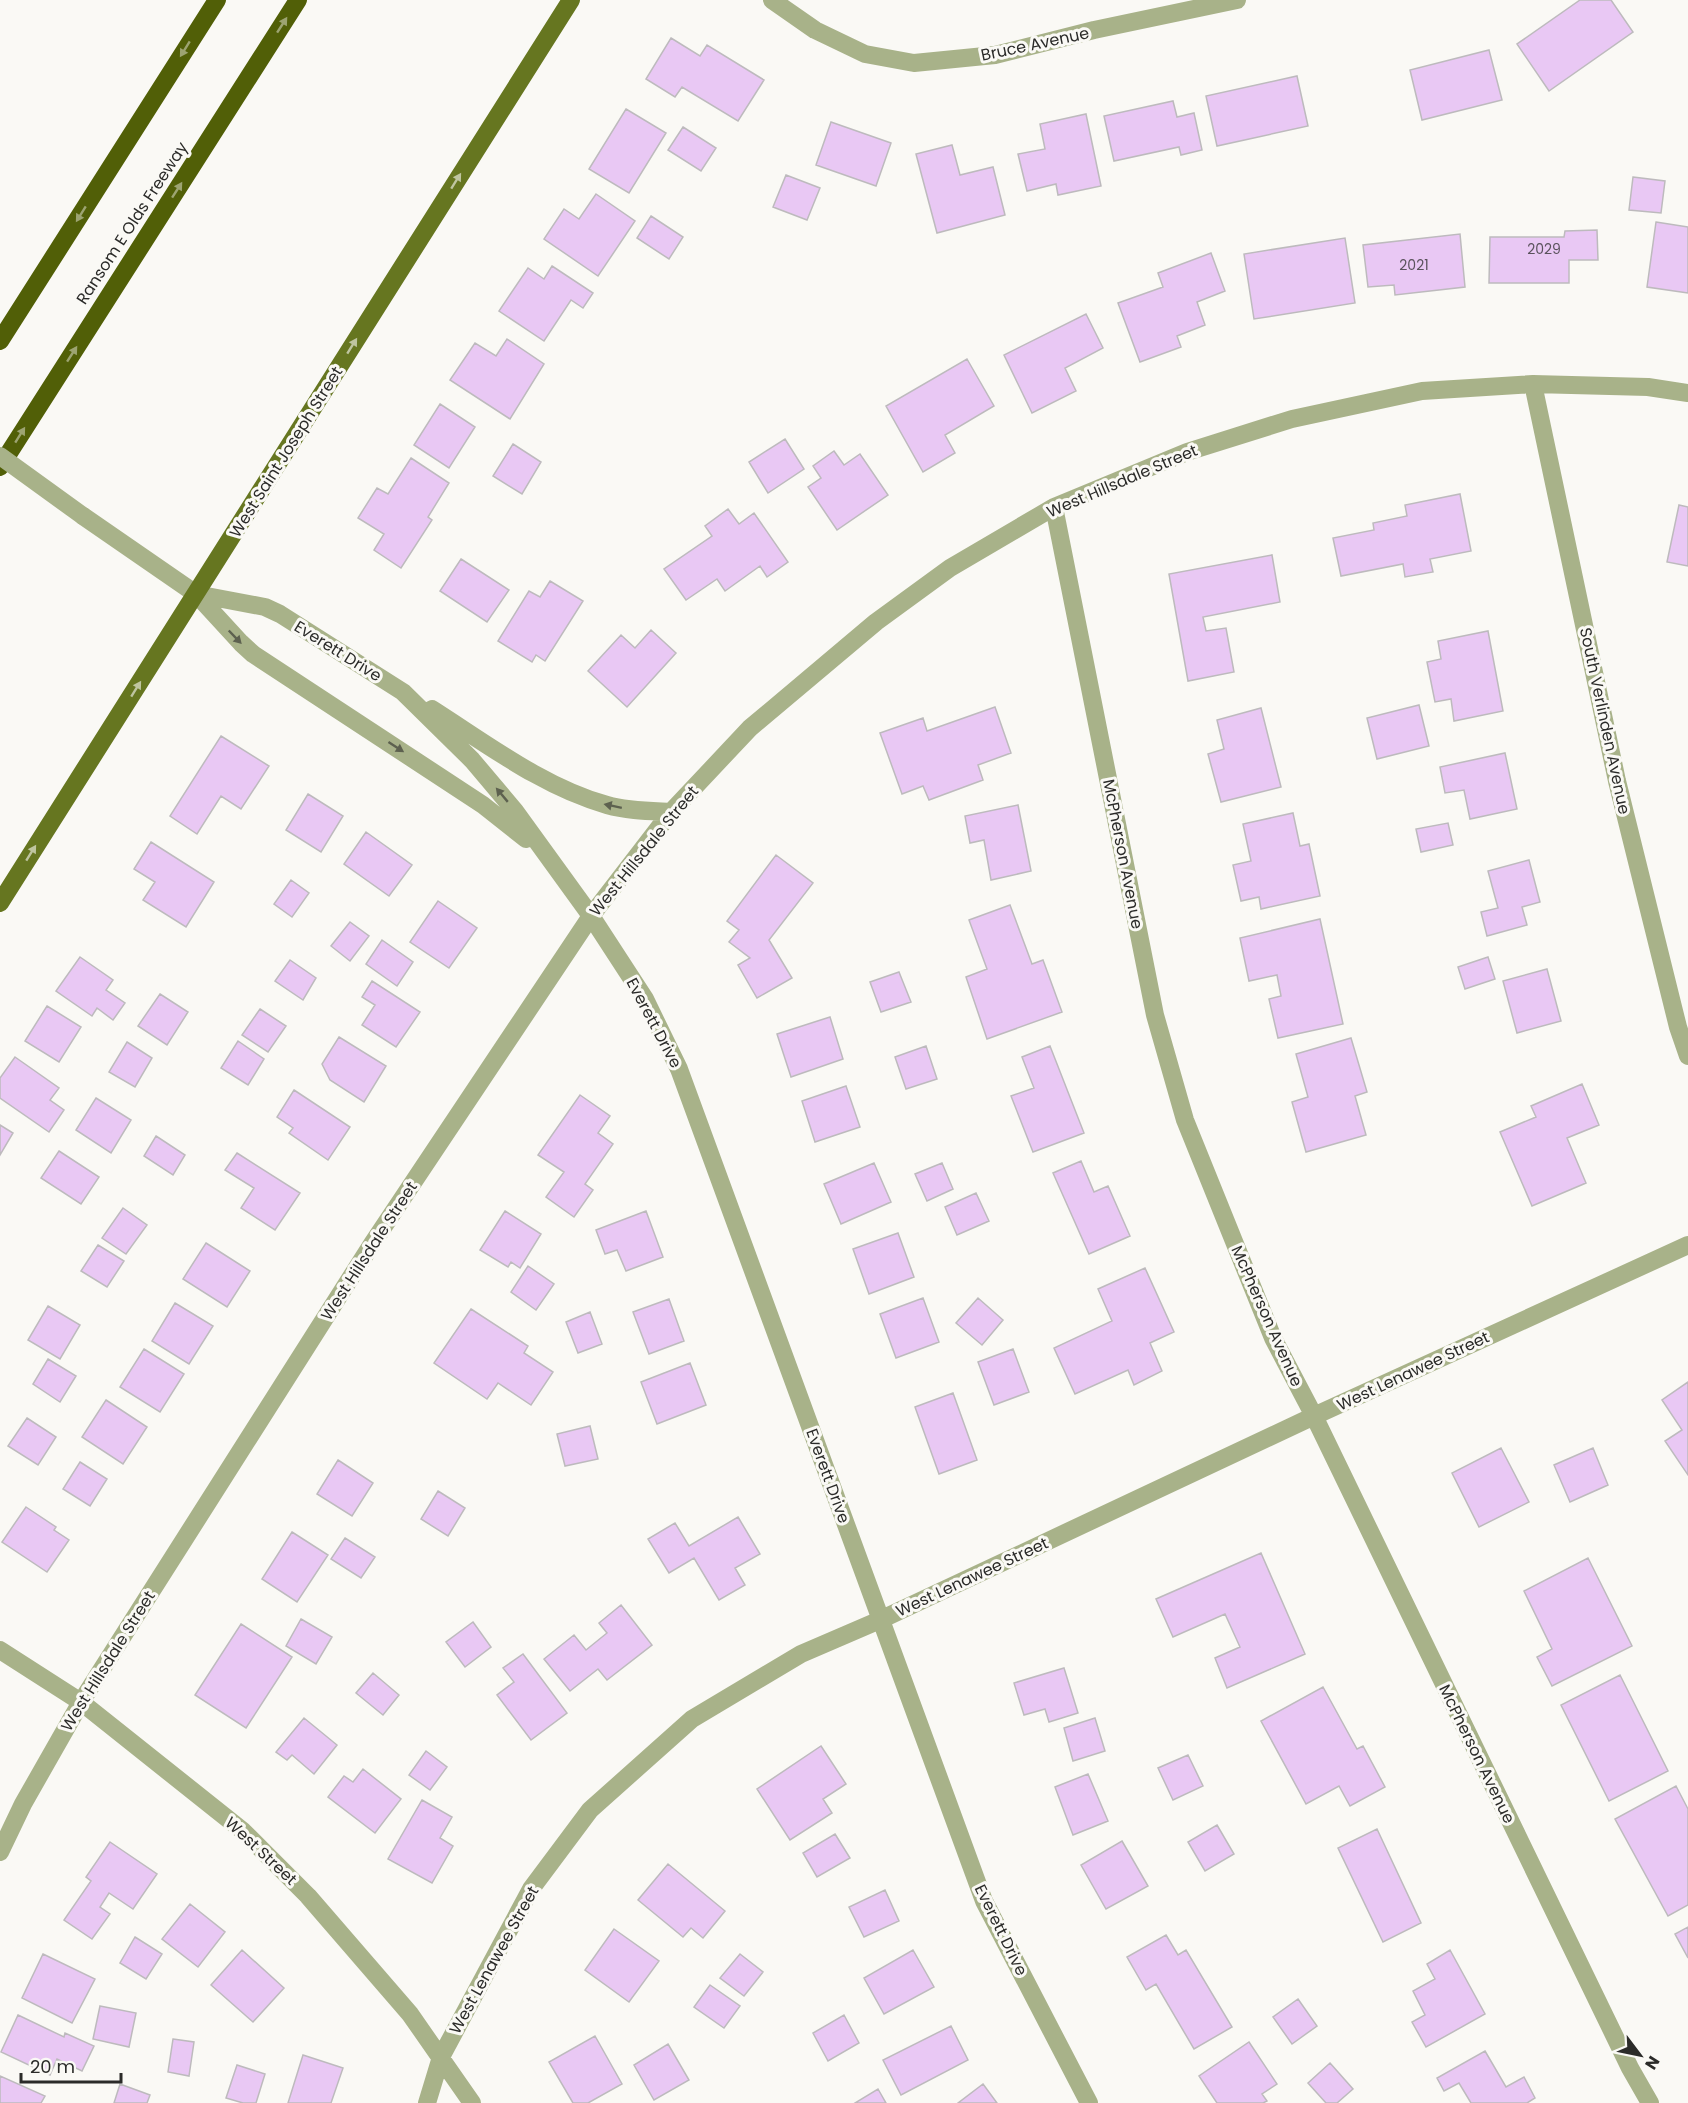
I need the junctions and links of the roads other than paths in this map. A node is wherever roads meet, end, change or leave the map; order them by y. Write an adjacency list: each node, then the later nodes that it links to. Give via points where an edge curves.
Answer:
1 (217, 0): 6 (highway, one-way to 6)
2 (298, 0): 10 (highway, Ransom E Olds Freeway, one-way to 2)
3 (571, 0): 12 (main road, West Saint Joseph Street, one-way to 3)
4 (772, 0): 5 (street, Bruce Avenue, via 815,30 865,54 914,63 995,55)
5 (1237, 0)
6 (0, 341)
7 (1533, 384): 8 (street, West Hillsdale Street, via 1648,387); 11 (street, West Hillsdale Street, via 1422,391 1292,419 1187,452); 18 (street, South Verlinden Avenue, via 1617,781)
8 (1688, 393)
9 (0, 456): 12 (street, Everett Drive, bridge)
10 (0, 467)
11 (1054, 507): 14 (street, West Hillsdale Street, via 950,568 876,622 750,728); 20 (street, McPherson Avenue, via 1155,1015 1185,1120 1273,1338)
12 (196, 594): 13 (street, Everett Drive, via 280,614); 15 (street, Everett Drive, one-way to 15, via 253,654 483,805); 16 (main road, West Saint Joseph Street, one-way to 12)
13 (403, 692): 14 (street, one-way to 13, via 628,809 579,796); 15 (street, Everett Drive, one-way to 13, via 484,774)
14 (671, 812): 17 (street, West Hillsdale Street)
15 (550, 859): 17 (street, Everett Drive)
16 (0, 903)
17 (591, 916): 21 (street, Everett Drive, via 645,999 679,1069); 23 (street, West Hillsdale Street, via 372,1244)
18 (1688, 1056)
19 (1688, 1245): 20 (street, West Lenawee Street)
20 (1314, 1416): 21 (street, West Lenawee Street); 29 (street, McPherson Avenue)
21 (880, 1620): 25 (street, West Lenawee Street, via 801,1654 692,1719 591,1810 531,1889); 28 (street, Everett Drive, via 984,1901)
22 (0, 1650): 23 (street, West Street)
23 (81, 1702): 24 (street, West Hillsdale Street); 25 (street, West Street, via 243,1832 308,1896 410,2014)
24 (0, 1852)
25 (441, 2058): 26 (street, West Lenawee Street); 27 (street, West Street)
26 (427, 2103)
27 (472, 2103)
28 (1089, 2103)
29 (1650, 2103)

